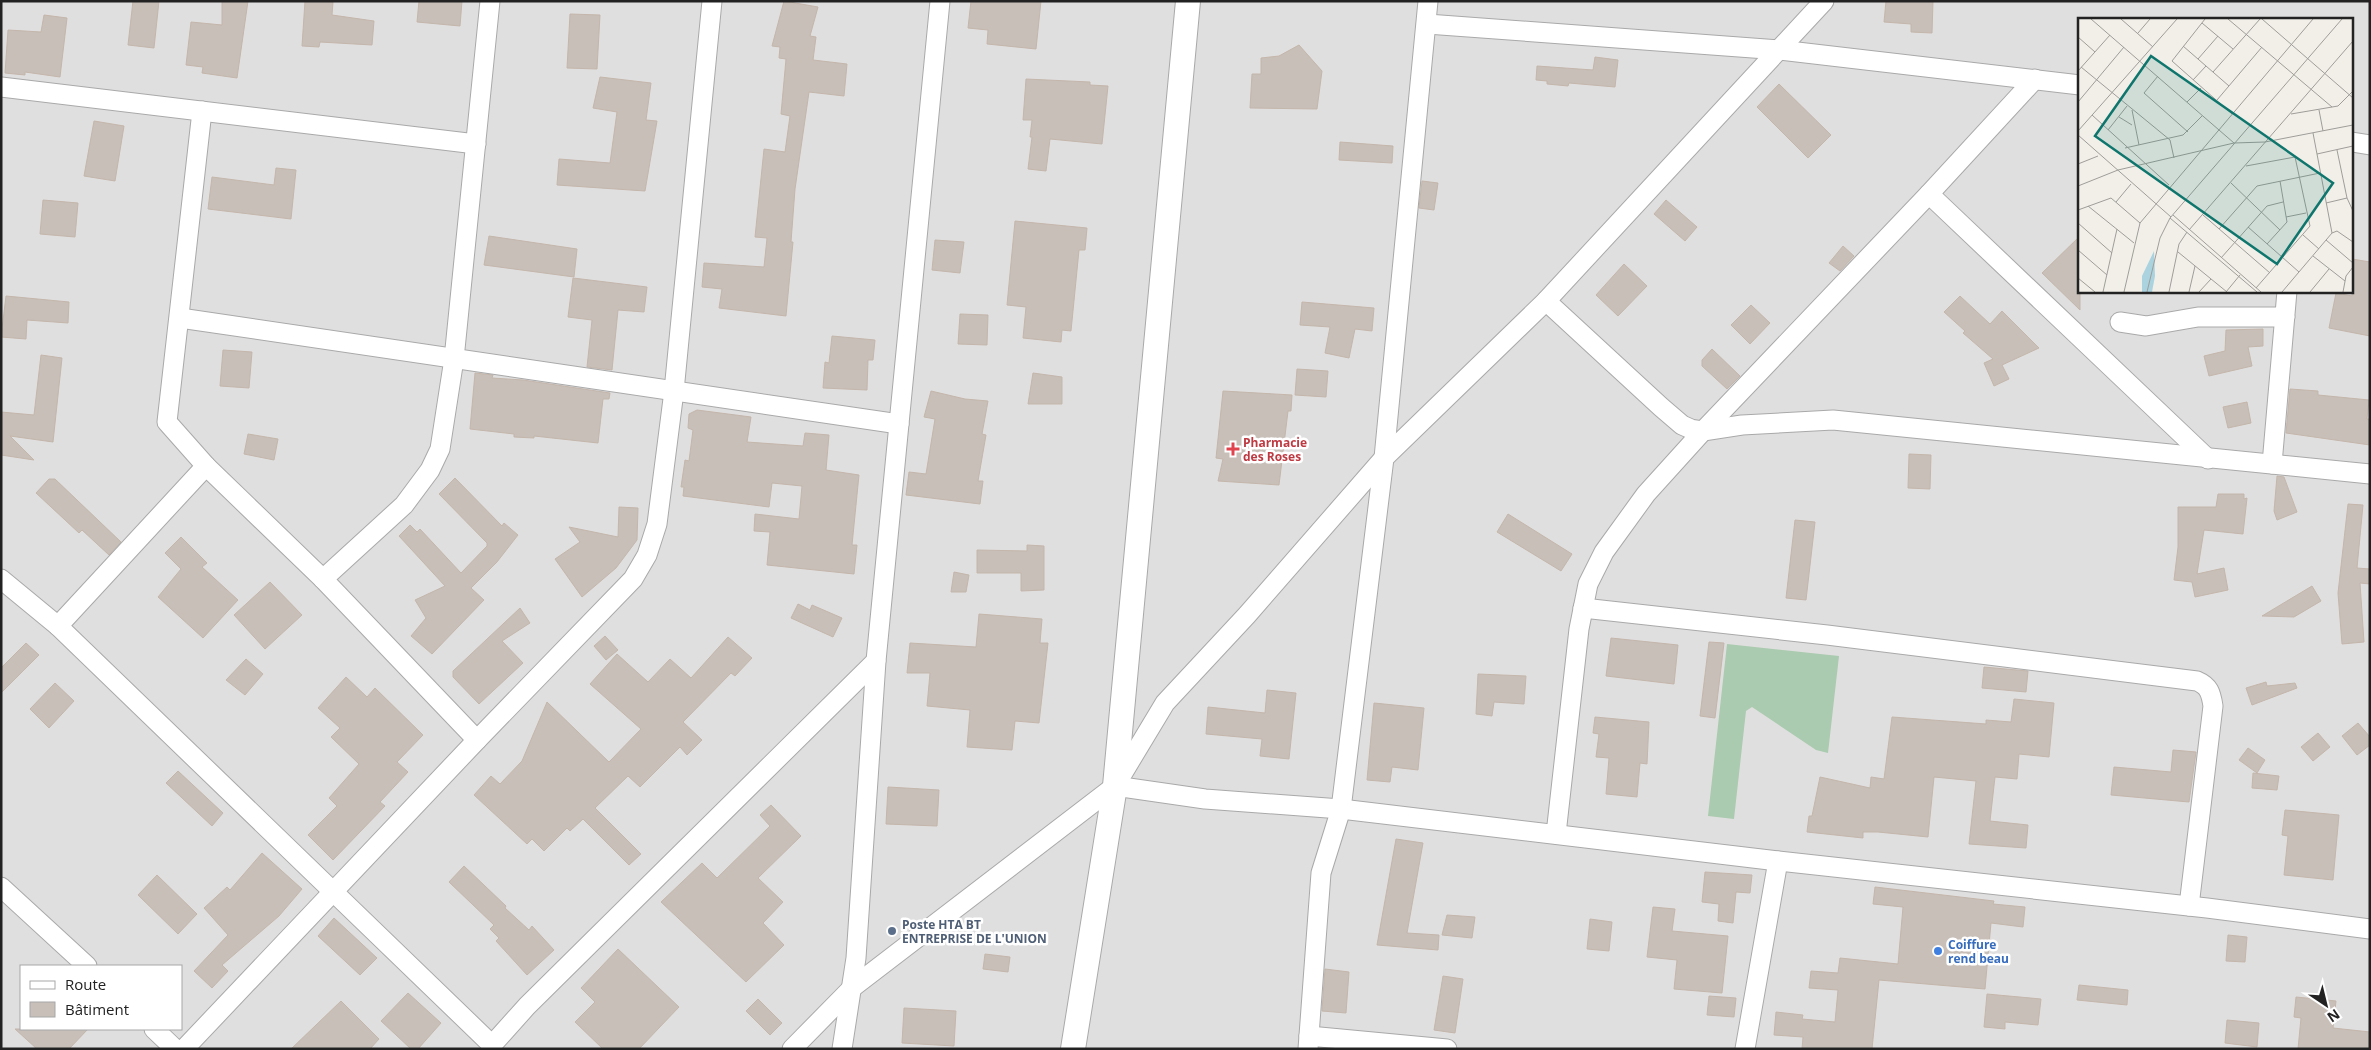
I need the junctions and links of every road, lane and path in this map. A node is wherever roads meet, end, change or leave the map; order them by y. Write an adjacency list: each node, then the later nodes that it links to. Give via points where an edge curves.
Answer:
1 (490, 1): 14 (street)
2 (712, 1): 23 (street)
3 (940, 1): 24 (street)
4 (1188, 1): 37 (street)
5 (1428, 1): 7 (street)
6 (1824, 1): 8 (street)
7 (1427, 24): 8 (street); 26 (street)
8 (1780, 50): 9 (street); 18 (street)
9 (2035, 79): 10 (street); 16 (street)
10 (2078, 85)
11 (1, 87): 12 (street)
12 (202, 111): 14 (street); 20 (street)
13 (2354, 142): 15 (street)
14 (476, 144): 22 (street)
15 (2370, 145)
16 (1929, 194): 25 (street); 27 (street)
17 (2287, 292): 19 (street)
18 (1546, 301): 25 (street, via 1682,425); 26 (street)
19 (2285, 317): 21 (street, via 2198,318 2146,326); 28 (street)
20 (180, 318): 22 (street); 29 (street, via 166,421)
21 (2120, 322)
22 (454, 359): 23 (street); 32 (street, via 440,449 430,470 404,505)
23 (674, 391): 24 (street); 36 (street, via 657,524 647,555 633,580)
24 (899, 424): 35 (street)
25 (1703, 431): 27 (street, via 1742,425 1833,420); 33 (street, via 1646,494 1604,552 1588,584)
26 (1384, 458): 37 (street, via 1165,703); 38 (street)
27 (2208, 459): 28 (street)
28 (2272, 464): 30 (street)
29 (206, 466): 32 (street); 34 (street)
30 (2370, 474)
31 (1, 579): 34 (street)
32 (323, 579): 36 (street)
33 (1583, 608): 39 (street); 43 (street, via 1915,646 2197,681 2206,685 2212,695 2213,706)
34 (58, 626): 42 (street)
35 (876, 661): 42 (street, via 527,1006 492,1045); 46 (street)
36 (477, 740): 42 (street)
37 (1115, 786): 38 (street, via 1205,799); 46 (street); 53 (street)
38 (1341, 809): 39 (street); 48 (street, via 1321,873)
39 (1556, 834): 40 (street)
40 (1778, 861): 43 (street); 55 (street)
41 (1, 887): 45 (street)
42 (334, 891): 50 (street)
43 (2189, 906): 44 (street)
44 (2370, 929)
45 (86, 965)
46 (853, 987): 51 (street); 52 (street)
47 (155, 1030): 49 (street)
48 (1308, 1042): 54 (street)
49 (175, 1049)
50 (184, 1049)
51 (792, 1049)
52 (842, 1049)
53 (1073, 1049)
54 (1447, 1049)
55 (1745, 1049)

